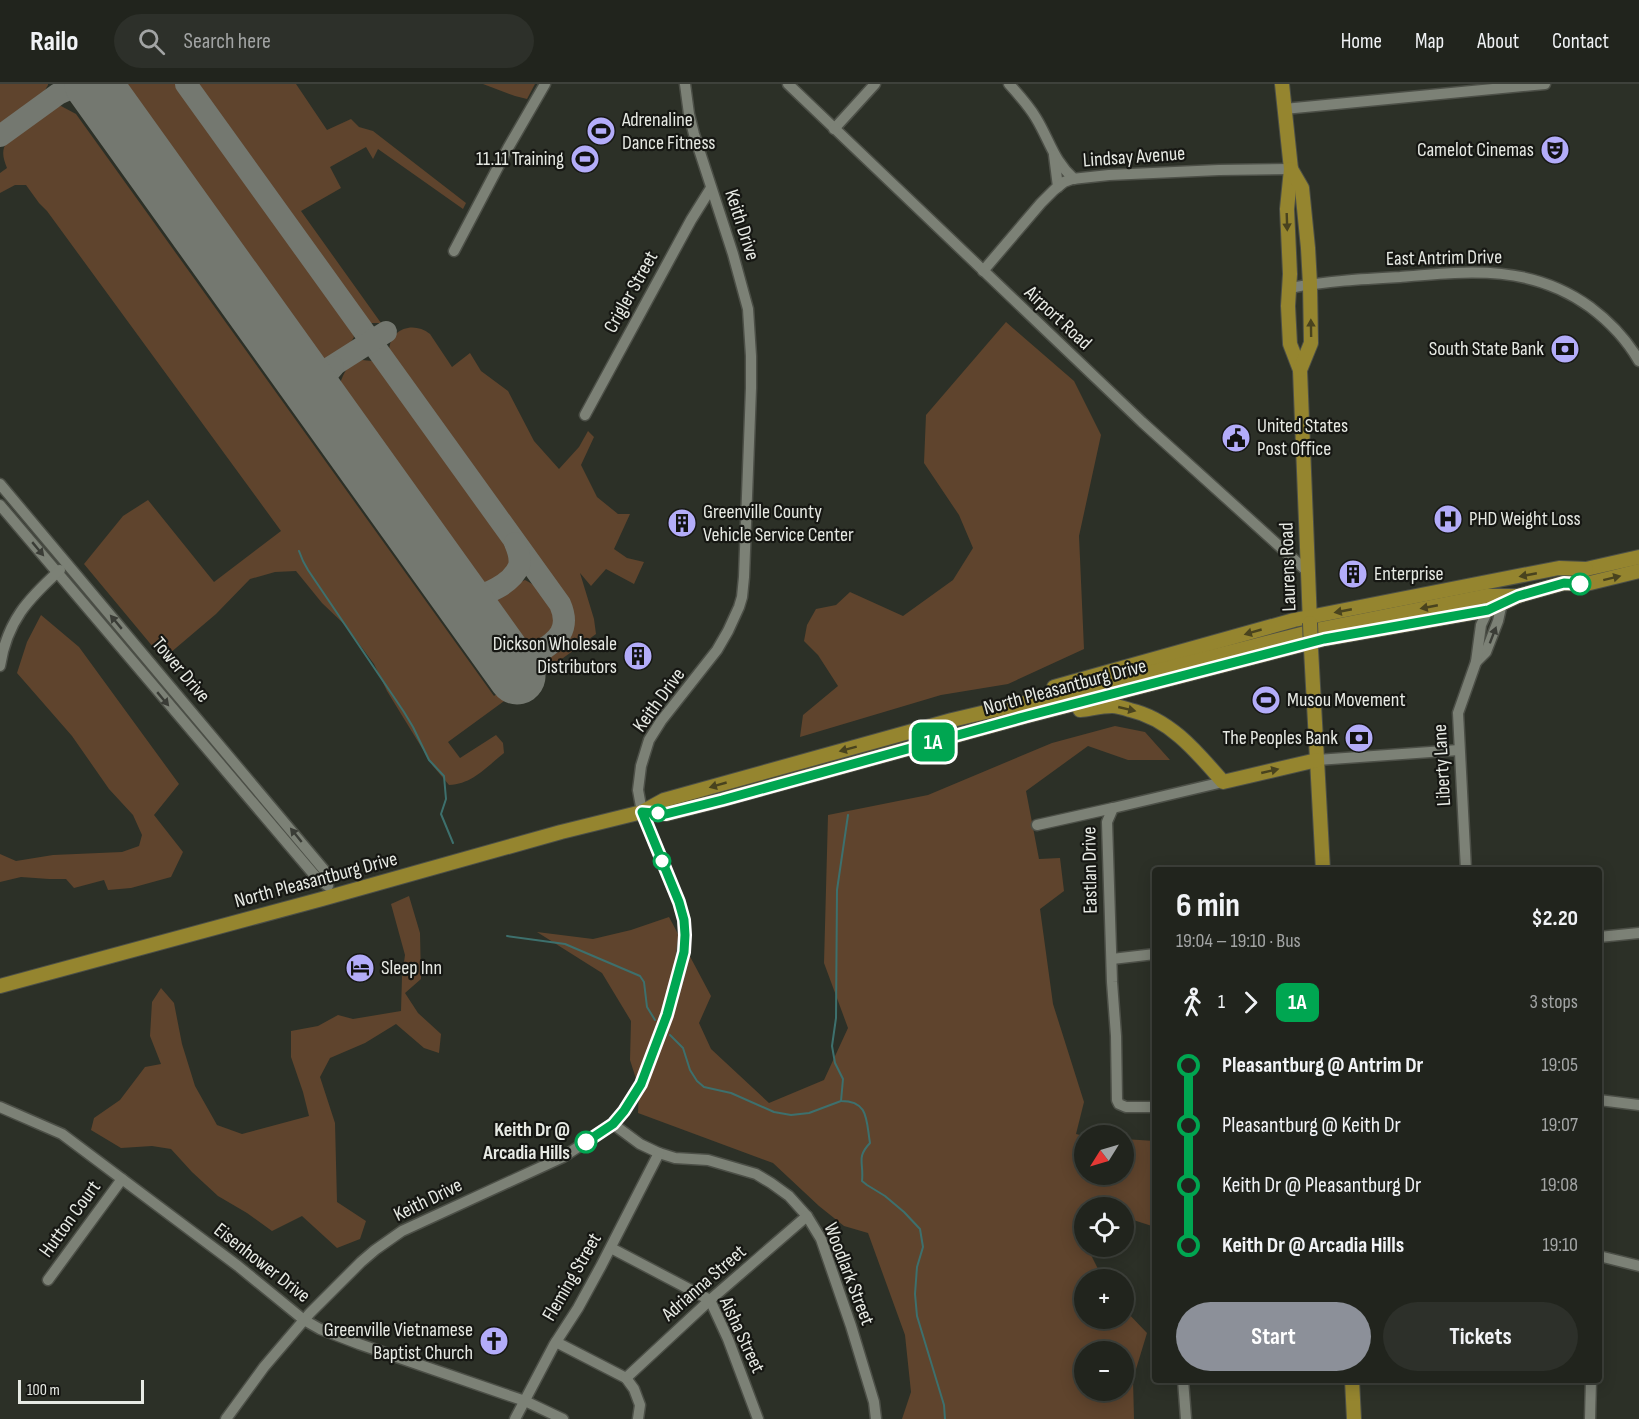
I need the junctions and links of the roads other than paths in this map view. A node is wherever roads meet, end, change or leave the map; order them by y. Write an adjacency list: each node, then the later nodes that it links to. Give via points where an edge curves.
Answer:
1 (545, 84): 15 (street)
2 (685, 84): 14 (street, Keith Drive, via 689,114)
3 (788, 84): 9 (street, Airport Road)
4 (875, 84): 9 (street)
5 (1009, 84): 10 (street, via 1029,106)
6 (1282, 84): 8 (main road, Laurens Road)
7 (1545, 84): 8 (street)
8 (1284, 109): 11 (main road, Laurens Road)
9 (834, 129): 16 (street, Airport Road)
10 (1054, 155): 12 (street); 13 (street)
11 (1291, 169): 12 (street, Lindsay Avenue); 17 (main road, Laurens Road, via 1302,188); 18 (main road, Laurens Road, one-way to 18, via 1287,209)
12 (1074, 179): 13 (street, Lindsay Avenue)
13 (1058, 187): 16 (street, Lindsay Avenue)
14 (711, 188): 21 (street, Crigler Street); 42 (street, Keith Drive, via 743,289 750,327 742,597 717,650 649,740 638,790)
15 (454, 251)
16 (983, 271): 28 (street, Airport Road)
17 (1310, 284): 18 (street, East Antrim Drive); 19 (street, East Antrim Drive, via 1467,272 1512,275 1545,283 1579,299 1604,318); 20 (main road, Laurens Road, one-way to 17, via 1311,343)
18 (1290, 288): 20 (main road, Laurens Road, via 1290,344)
19 (1639, 361)
20 (1300, 370): 28 (main road, Laurens Road)
21 (585, 415)
22 (0, 484): 25 (street, Tower Drive)
23 (0, 505): 29 (street, Tower Drive, one-way to 29)
24 (1639, 557): 26 (main road)
25 (67, 563): 29 (street); 46 (street, Tower Drive, one-way to 25, via 325,871)
26 (1586, 568): 30 (main road); 34 (main road, one-way to 34, via 1559,568)
27 (1639, 571): 30 (main road, one-way to 27, via 1586,584)
28 (1308, 572): 34 (main road, Laurens Road)
29 (57, 573): 36 (street, via 26,602 7,639); 46 (street, Tower Drive, one-way to 46)
30 (1564, 583): 31 (main road)
31 (1518, 596): 32 (main road); 33 (main road)
32 (1487, 603): 33 (main road); 34 (main road); 35 (street, Liberty Lane)
33 (1502, 603): 35 (street, Liberty Lane, one-way to 33, via 1486,652)
34 (1316, 627): 37 (main road, North Pleasantburg Drive); 39 (main road, Laurens Road, bridge, via 1311,649); 42 (main road, North Pleasantburg Drive, one-way to 42, via 1041,691 905,734 664,800)
35 (1476, 662): 38 (street, Liberty Lane, via 1458,713)
36 (0, 666)
37 (1027, 716): 40 (main road, one-way to 40, via 1113,706 1139,712 1173,730); 42 (main road, North Pleasantburg Drive, via 666,814)
38 (1459, 750): 39 (street); 45 (street, Liberty Lane)
39 (1317, 760): 40 (main road, Eastlan Drive, one-way to 39); 44 (main road, Laurens Road)
40 (1223, 782): 41 (street, Eastlan Drive)
41 (1113, 808): 43 (street); 51 (street, Eastlan Drive, via 1106,827)
42 (642, 812): 47 (main road, North Pleasantburg Drive); 57 (street, Keith Drive, via 679,902 684,920 684,952 667,1015 641,1084)
43 (1037, 825)
44 (1323, 867)
45 (1466, 867)
46 (325, 883): 47 (street, Tower Drive)
47 (336, 895): 52 (main road, North Pleasantburg Drive)
48 (1639, 933): 49 (street)
49 (1602, 937)
50 (1152, 954): 51 (street)
51 (1112, 959): 55 (street, Eastlan Drive, via 1117,1100 1126,1107)
52 (0, 986)
53 (1602, 1100): 54 (street)
54 (1639, 1105)
55 (1152, 1107)
56 (1, 1110): 59 (street, Eisenhower Drive, via 62,1134)
57 (613, 1124): 58 (street, Woodlark Street, via 640,1144); 66 (street, Keith Drive, via 552,1162 402,1231 361,1262)
58 (659, 1152): 60 (street, Woodlark Street, via 675,1158 708,1160 756,1174 789,1196); 61 (street, Fleming Street)
59 (122, 1179): 64 (street, Hutton Court); 66 (street, Eisenhower Drive)
60 (807, 1216): 65 (street, Adrianna Street); 78 (street, Woodlark Street, via 821,1239 836,1280)
61 (610, 1248): 65 (street, Aisha Street); 67 (street, Fleming Street)
62 (1602, 1257): 63 (street)
63 (1639, 1266)
64 (48, 1280)
65 (710, 1300): 68 (street, Adrianna Street); 77 (street, Aisha Street)
66 (304, 1320): 72 (street, Eisenhower Drive, via 359,1344); 73 (street, Keith Drive)
67 (556, 1342): 68 (street); 72 (street, Fleming Street)
68 (626, 1378): 76 (street, via 640,1406)
69 (1184, 1383): 79 (street)
70 (1352, 1383): 80 (main road)
71 (1591, 1383): 81 (street)
72 (525, 1401): 74 (street, Fleming Street); 75 (street, Eisenhower Drive)
73 (226, 1419)
74 (515, 1419)
75 (563, 1419)
76 (638, 1419)
77 (758, 1419)
78 (876, 1419)
79 (1186, 1419)
80 (1354, 1419)
81 (1590, 1419)

